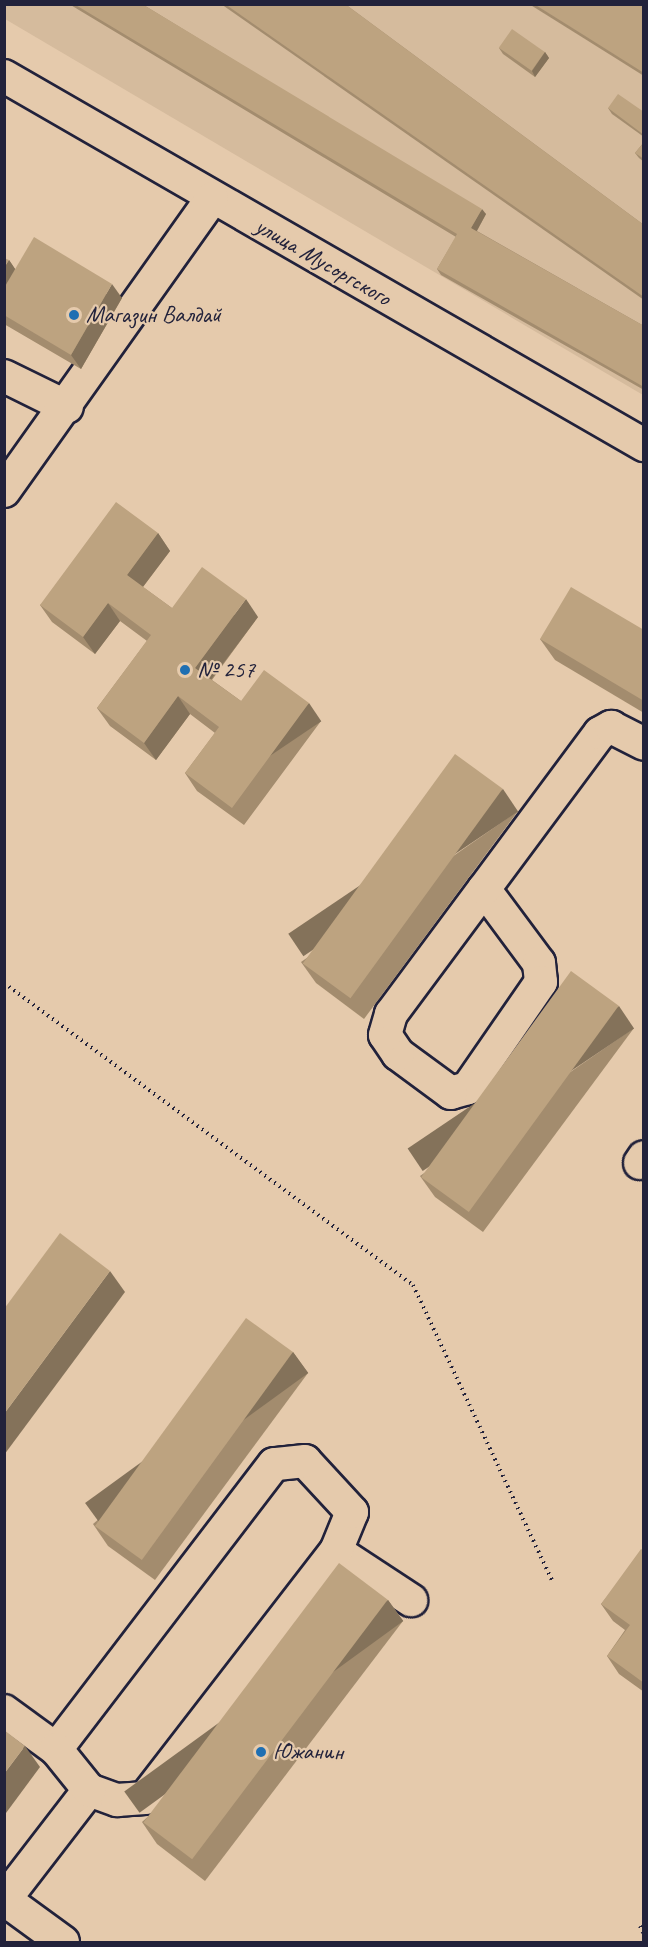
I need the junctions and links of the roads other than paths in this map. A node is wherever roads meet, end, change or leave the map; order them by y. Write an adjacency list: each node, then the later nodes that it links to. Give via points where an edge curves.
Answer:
1 (4, 76): 2 (street, улица Мусоргского)
2 (212, 198): 4 (street); 5 (street, улица Мусоргского)
3 (4, 376): 4 (street)
4 (67, 407): 6 (street)
5 (644, 445)
6 (4, 491)
7 (644, 744): 8 (street, via 611,727 600,733)
8 (484, 889): 8 (street, via 391,1014 385,1035 398,1054 451,1094 468,1088 541,982 539,963)
9 (336, 1551): 10 (street); 12 (street, via 352,1512 337,1490 305,1461 274,1464); 13 (street, via 145,1798 117,1800)
10 (411, 1600)
11 (4, 1711): 12 (street)
12 (56, 1749): 13 (street)
13 (89, 1790): 14 (street)
14 (5, 1899): 15 (street)
15 (63, 1942)

